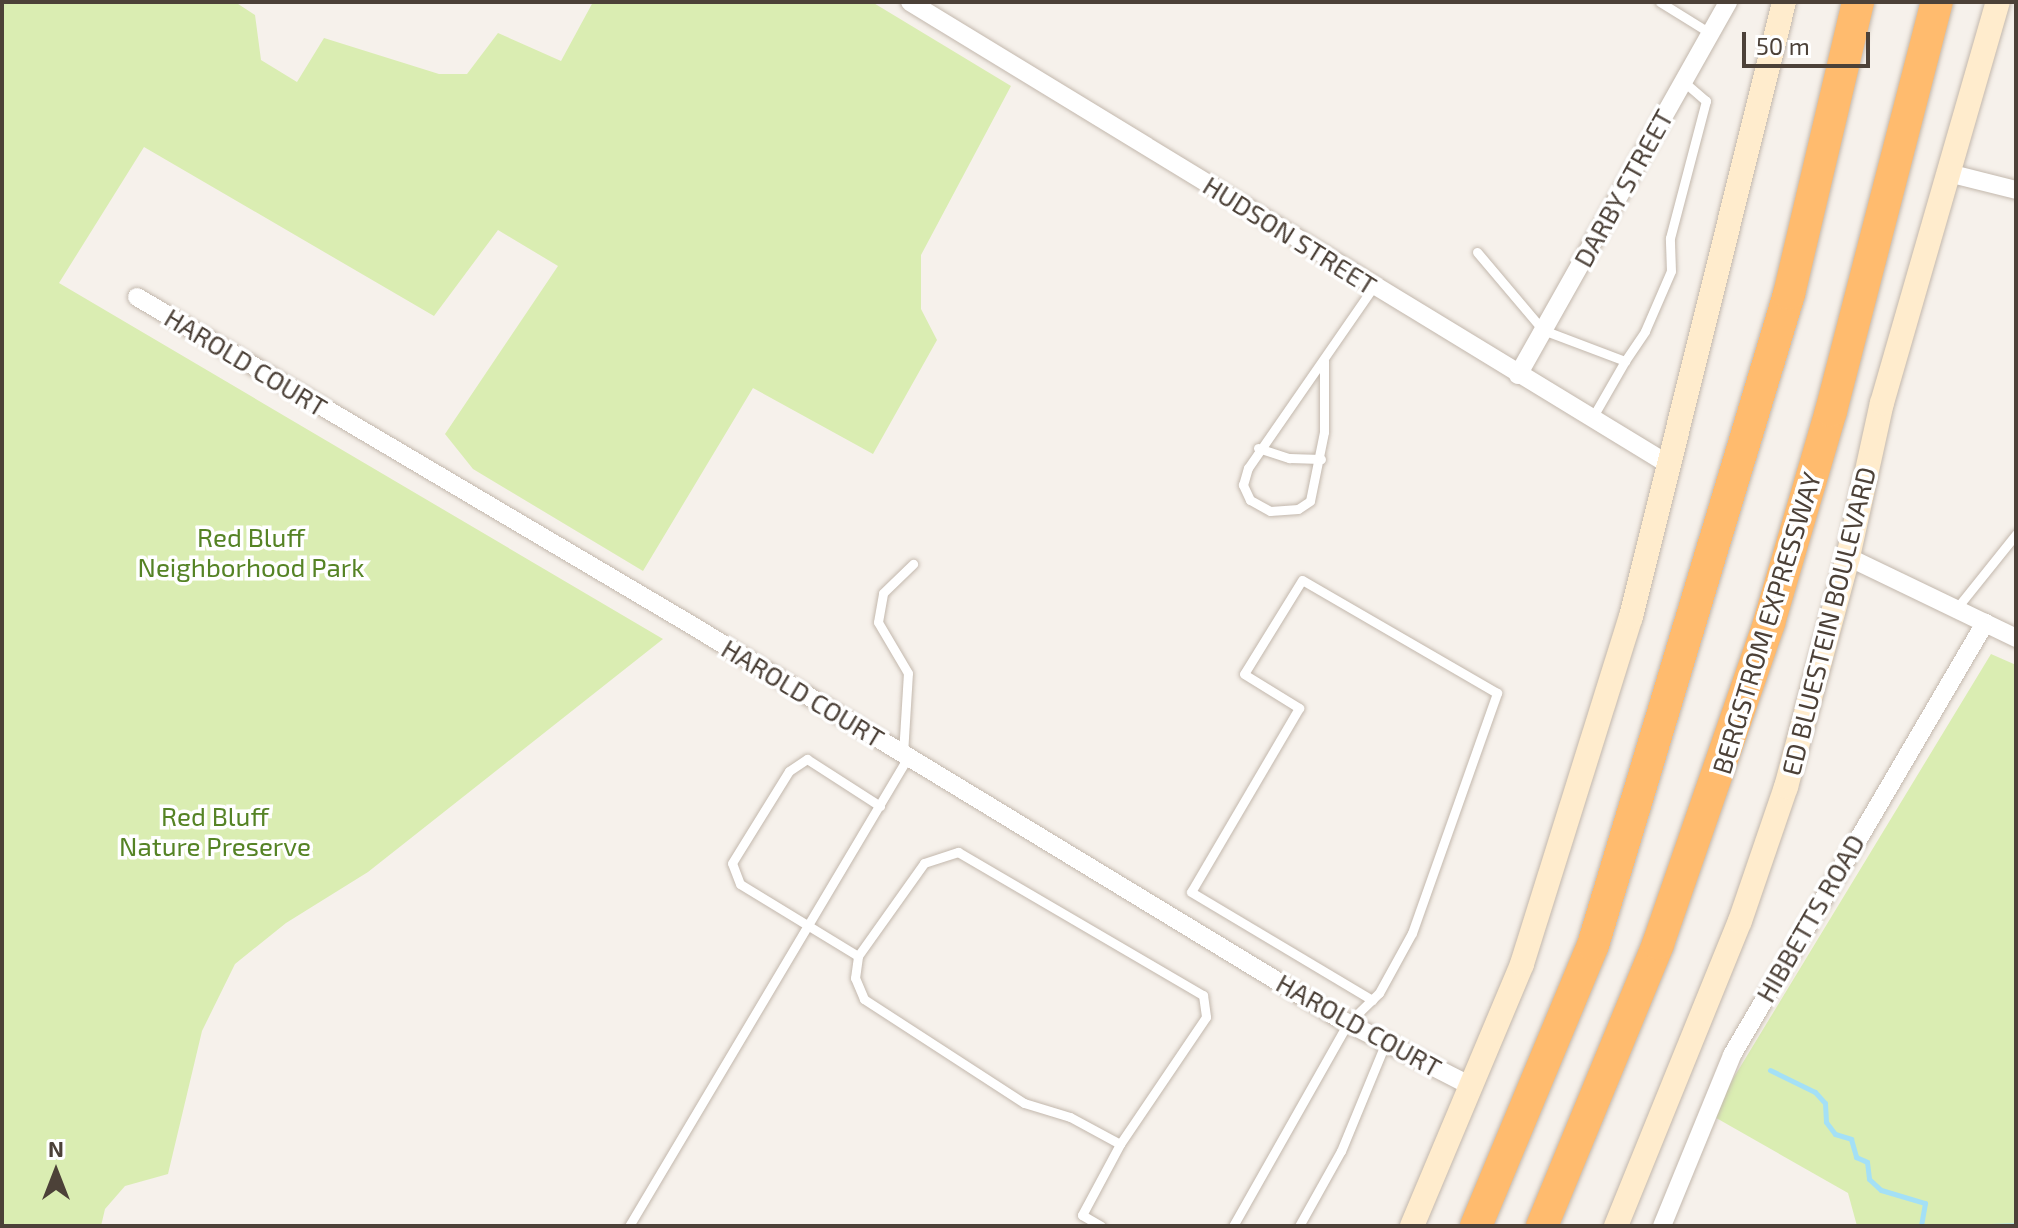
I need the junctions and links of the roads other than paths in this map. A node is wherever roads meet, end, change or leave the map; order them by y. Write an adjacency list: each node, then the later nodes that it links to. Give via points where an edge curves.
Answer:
1 (910, 2): 13 (street, HUDSON STREET)
2 (1660, 2): 8 (lane)
3 (1728, 2): 8 (street, DARBY STREET)
4 (1784, 2): 22 (main road)
5 (1858, 2): 43 (highway, via 1789,294 1598,930)
6 (1937, 2): 44 (highway, BERGSTROM EXPRESSWAY, via 1831,411 1769,623 1658,944)
7 (1998, 2): 10 (main road, ED BLUESTEIN BOULEVARD)
8 (1710, 33): 9 (street, DARBY STREET)
9 (1683, 81): 15 (street, DARBY STREET); 17 (lane, via 1706,101 1670,238 1671,271 1645,331)
10 (1948, 173): 11 (street); 24 (main road, ED BLUESTEIN BOULEVARD, via 1882,403)
11 (2016, 190)
12 (1477, 252): 15 (lane)
13 (1374, 286): 16 (lane); 18 (street, HUDSON STREET)
14 (137, 297): 29 (street, HAROLD COURT)
15 (1543, 330): 17 (lane); 18 (street, DARBY STREET)
16 (1324, 360): 20 (lane); 21 (lane)
17 (1625, 361): 19 (lane)
18 (1518, 375): 19 (street, HUDSON STREET)
19 (1591, 420): 22 (street, HUDSON STREET)
20 (1258, 448): 21 (lane, via 1289,458); 21 (lane, via 1243,485 1250,500 1270,511 1298,509 1310,501)
21 (1321, 459)
22 (1671, 466): 36 (main road, via 1631,617 1522,964)
23 (2016, 534): 26 (lane)
24 (1848, 557): 26 (street); 45 (main road, ED BLUESTEIN BOULEVARD, via 1786,787 1750,891)
25 (913, 564): 29 (lane, via 883,593 878,622 908,673)
26 (1956, 609): 27 (street)
27 (1985, 623): 28 (street); 46 (street, HIBBETTS ROAD, via 1732,1055)
28 (2016, 638)
29 (906, 756): 30 (lane); 34 (street, HAROLD COURT)
30 (880, 806): 31 (lane); 31 (lane, via 807,759 789,771 732,863 740,884)
31 (809, 926): 32 (lane); 38 (lane)
32 (858, 956): 37 (lane, via 855,978 864,999 1024,1103 1070,1117); 37 (lane, via 924,863 958,852 1203,995 1206,1017)
33 (1372, 1000): 33 (lane, via 1412,933 1497,693 1302,580 1244,674 1299,708 1191,892); 34 (lane)
34 (1348, 1023): 35 (street, HAROLD COURT); 40 (lane)
35 (1386, 1042): 36 (street, HAROLD COURT); 41 (lane, via 1341,1151)
36 (1471, 1086): 42 (main road)
37 (1120, 1144): 39 (lane, via 1082,1215)
38 (629, 1226)
39 (1101, 1226)
40 (1233, 1226)
41 (1299, 1226)
42 (1412, 1226)
43 (1476, 1226)
44 (1542, 1226)
45 (1616, 1226)
46 (1662, 1226)

